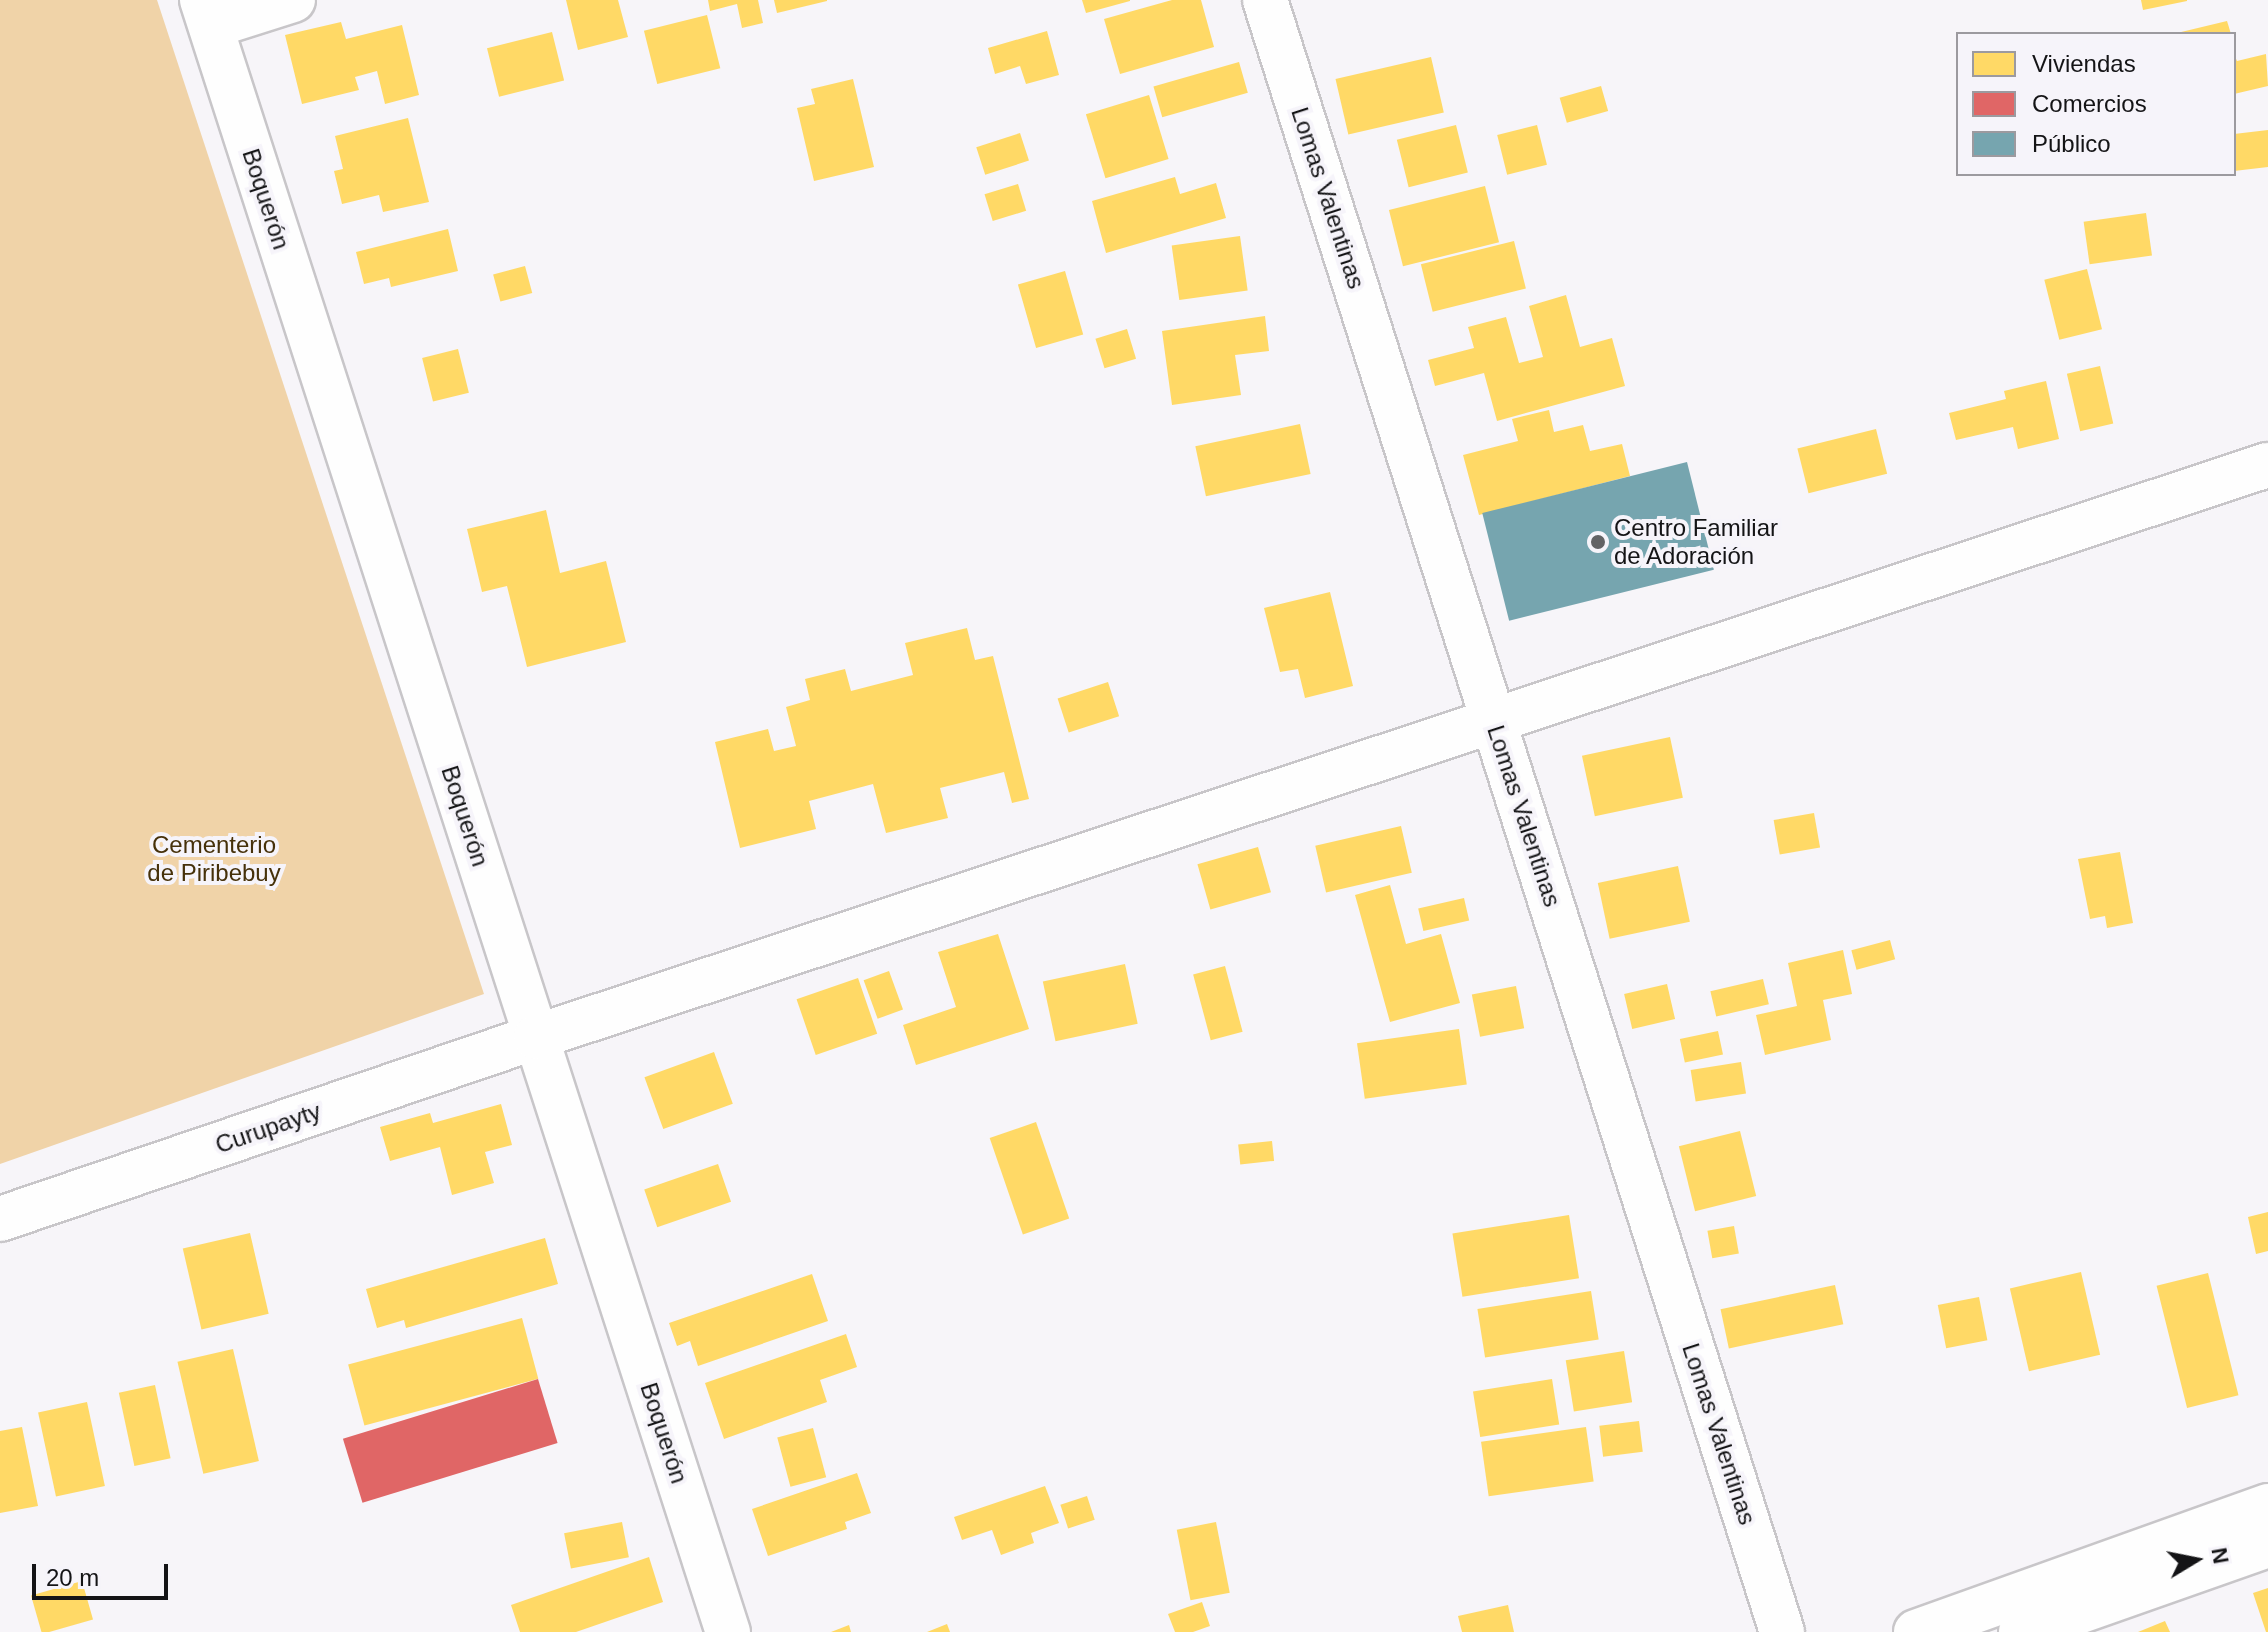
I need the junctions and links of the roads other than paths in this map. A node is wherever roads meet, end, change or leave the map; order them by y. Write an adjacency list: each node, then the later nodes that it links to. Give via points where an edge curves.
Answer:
1 (293, 0): 3 (street)
2 (1265, 0): 5 (street, Lomas Valentinas)
3 (206, 13): 6 (street, Boquerón)
4 (2268, 465): 5 (street, Curupayty)
5 (1494, 721): 6 (street, Curupayty); 11 (street, Lomas Valentinas)
6 (536, 1037): 7 (street, Curupayty); 10 (street, Boquerón)
7 (0, 1219)
8 (2268, 1506): 12 (street)
9 (2268, 1545): 13 (street)
10 (728, 1632)
11 (1782, 1632)
12 (1916, 1632)
13 (2021, 1632)

